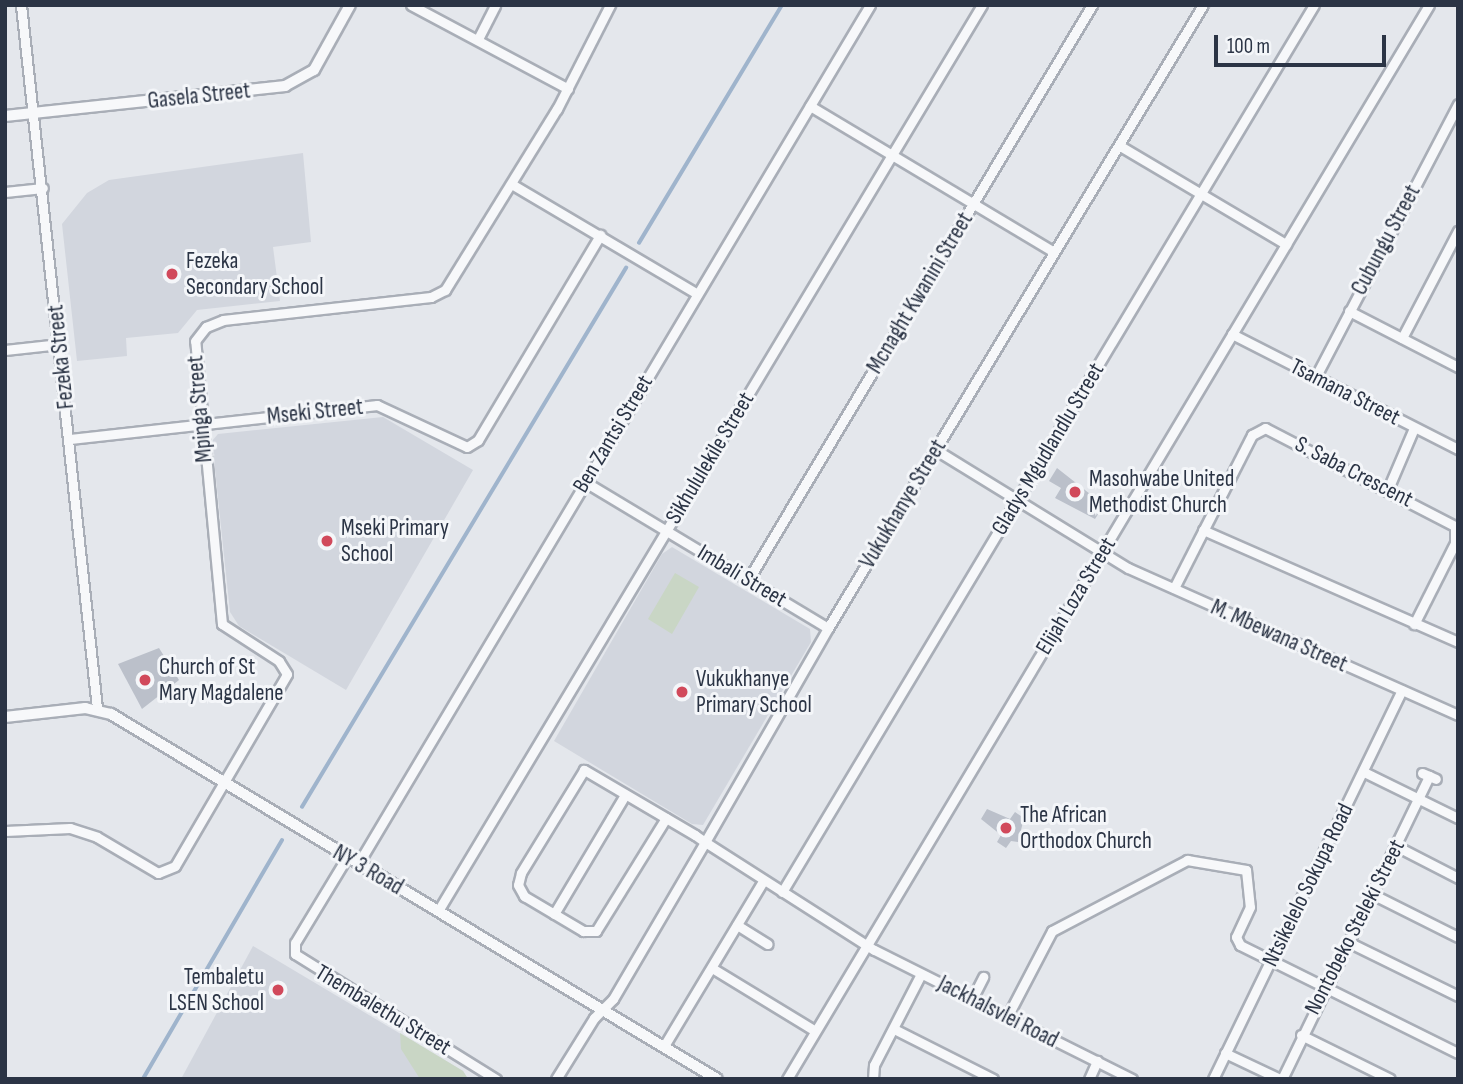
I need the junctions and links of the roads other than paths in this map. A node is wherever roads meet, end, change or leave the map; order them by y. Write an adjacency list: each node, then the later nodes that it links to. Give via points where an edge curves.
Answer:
1 (21, 5): 16 (street, Fezeka Street)
2 (350, 5): 16 (street, Gasela Street, via 314,70 285,86)
3 (411, 5): 12 (street)
4 (495, 5): 12 (street)
5 (610, 5): 13 (street, Mpinga Street)
6 (870, 5): 15 (street, Ben Zantsi Street)
7 (982, 5): 19 (street, Sikhululekile Street)
8 (1092, 5): 24 (street, Mcnaght Kwanini Street)
9 (1203, 5): 18 (street, Vukukhanye Street)
10 (1314, 5): 23 (street, Gladys Mgudlandlu Street)
11 (1429, 5): 27 (street, Elijah Loza Street)
12 (478, 39): 13 (street)
13 (568, 89): 20 (street, Mpinga Street)
14 (1458, 104): 30 (street, Cubungu Street)
15 (810, 106): 19 (street); 29 (street, Ben Zantsi Street)
16 (33, 113): 17 (street, Gasela Street); 21 (street, Fezeka Street)
17 (5, 116)
18 (1120, 146): 23 (street); 28 (street, Vukukhanye Street)
19 (892, 155): 24 (street); 45 (street, Sikhululekile Street)
20 (513, 185): 26 (street); 37 (street, Mpinga Street, via 440,294 223,320 206,327 192,353)
21 (43, 188): 22 (street); 33 (street, Fezeka Street)
22 (5, 192)
23 (1200, 194): 27 (street); 44 (street, Gladys Mgudlandlu Street)
24 (974, 203): 28 (street); 48 (street, Mcnaght Kwanini Street)
25 (1458, 231): 32 (street)
26 (600, 235): 29 (street); 37 (street, Mseki Street, via 473,444 454,445 377,405)
27 (1286, 244): 31 (street, Elijah Loza Street)
28 (1054, 252): 41 (street, Vukukhanye Street)
29 (697, 294): 42 (street, Ben Zantsi Street)
30 (1349, 311): 32 (street); 36 (street, Cubungu Street)
31 (1232, 334): 36 (street, Tsamana Street); 47 (street, Elijah Loza Street)
32 (1402, 338): 35 (street)
33 (60, 344): 34 (street); 39 (street, Fezeka Street)
34 (5, 350)
35 (1458, 367)
36 (1316, 376): 38 (street, Tsamana Street)
37 (200, 425): 39 (street, Mseki Street); 59 (street, Mpinga Street, via 222,624 279,661 286,674)
38 (1414, 428): 40 (street, Tsamana Street); 43 (street)
39 (70, 439): 54 (street, Fezeka Street)
40 (1458, 449)
41 (936, 450): 44 (street, M. Mbewana Street); 51 (street, Vukukhanye Street)
42 (585, 482): 45 (street, Imbali Street); 68 (street, Ben Zantsi Street)
43 (1388, 489): 46 (street, S. Saba Crescent, via 1261,428 1252,435); 50 (street, S. Saba Crescent, via 1456,530 1455,543)
44 (1018, 498): 47 (street, M. Mbewana Street); 71 (street, Gladys Mgudlandlu Street)
45 (666, 530): 48 (street, Imbali Street); 73 (street, Sikhululekile Street)
46 (1203, 530): 49 (street, S. Saba Crescent); 50 (street)
47 (1103, 551): 49 (street, M. Mbewana Street); 78 (street, Elijah Loza Street)
48 (748, 580): 51 (street, Imbali Street)
49 (1174, 588): 53 (street, M. Mbewana Street)
50 (1414, 624): 52 (street)
51 (828, 628): 65 (street, Vukukhanye Street)
52 (1458, 642)
53 (1402, 690): 55 (street, M. Mbewana Street); 57 (street, Ntsikelelo Sokupa Road)
54 (97, 708): 56 (street); 59 (street, NY 3 Road)
55 (1458, 715)
56 (5, 717)
57 (1364, 772): 61 (street); 80 (street, Ntsikelelo Sokupa Road)
58 (1429, 776): 61 (street, Nontobeko Steleki Street)
59 (223, 784): 64 (street, Mpinga Street, via 175,866 165,873 81,831 57,827); 67 (street, NY 3 Road)
60 (625, 795): 62 (street); 74 (street); 74 (street, via 584,770 521,873 520,890)
61 (1418, 799): 63 (street); 66 (street, Nontobeko Steleki Street)
62 (666, 818): 65 (street); 74 (street, via 602,926 583,930)
63 (1458, 818)
64 (5, 831)
65 (705, 842): 70 (street); 87 (street, Vukukhanye Street)
66 (1395, 846): 69 (street); 72 (street, Nontobeko Steleki Street)
67 (347, 857): 68 (street, NY 3 Road); 96 (street, Thembalethu Street, via 295,943 295,954)
68 (358, 864): 73 (street, NY 3 Road)
69 (1458, 878)
70 (764, 881): 71 (street); 75 (street)
71 (782, 892): 78 (street)
72 (1372, 894): 76 (street); 77 (street, Nontobeko Steleki Street)
73 (438, 911): 87 (street, NY 3 Road)
74 (554, 914)
75 (737, 925): 79 (street); 81 (street)
76 (1458, 937)
77 (1348, 942): 84 (street, Nontobeko Steleki Street); 85 (street)
78 (866, 943): 82 (street, Jackhalsvlei Road); 89 (street, Elijah Loza Street)
79 (768, 944)
80 (1270, 962): 84 (street); 88 (street, via 1240,945 1236,937 1250,908 1246,870 1187,860 1052,931); 93 (street, Ntsikelelo Sokupa Road)
81 (712, 968): 89 (street); 92 (street)
82 (921, 974): 86 (street, Jackhalsvlei Road); 90 (street)
83 (983, 977): 86 (street)
84 (1325, 989): 91 (street, Nontobeko Steleki Street); 94 (street)
85 (1458, 996)
86 (972, 999): 88 (street, Jackhalsvlei Road)
87 (603, 1010): 92 (street, NY 3 Road); 97 (street)
88 (1007, 1017): 95 (street, Jackhalsvlei Road)
89 (813, 1029): 99 (street, Elijah Loza Street)
90 (894, 1029): 100 (street); 101 (street)
91 (1301, 1034): 105 (street, Nontobeko Steleki Street); 106 (street)
92 (663, 1046): 98 (street, NY 3 Road)
93 (1225, 1053): 104 (street, Ntsikelelo Sokupa Road); 105 (street)
94 (1458, 1053)
95 (1097, 1061): 102 (street); 103 (street, Jackhalsvlei Road)
96 (496, 1079)
97 (556, 1079)
98 (717, 1079)
99 (787, 1079)
100 (873, 1079)
101 (993, 1079)
102 (1088, 1079)
103 (1132, 1079)
104 (1213, 1079)
105 (1281, 1079)
106 (1390, 1079)

